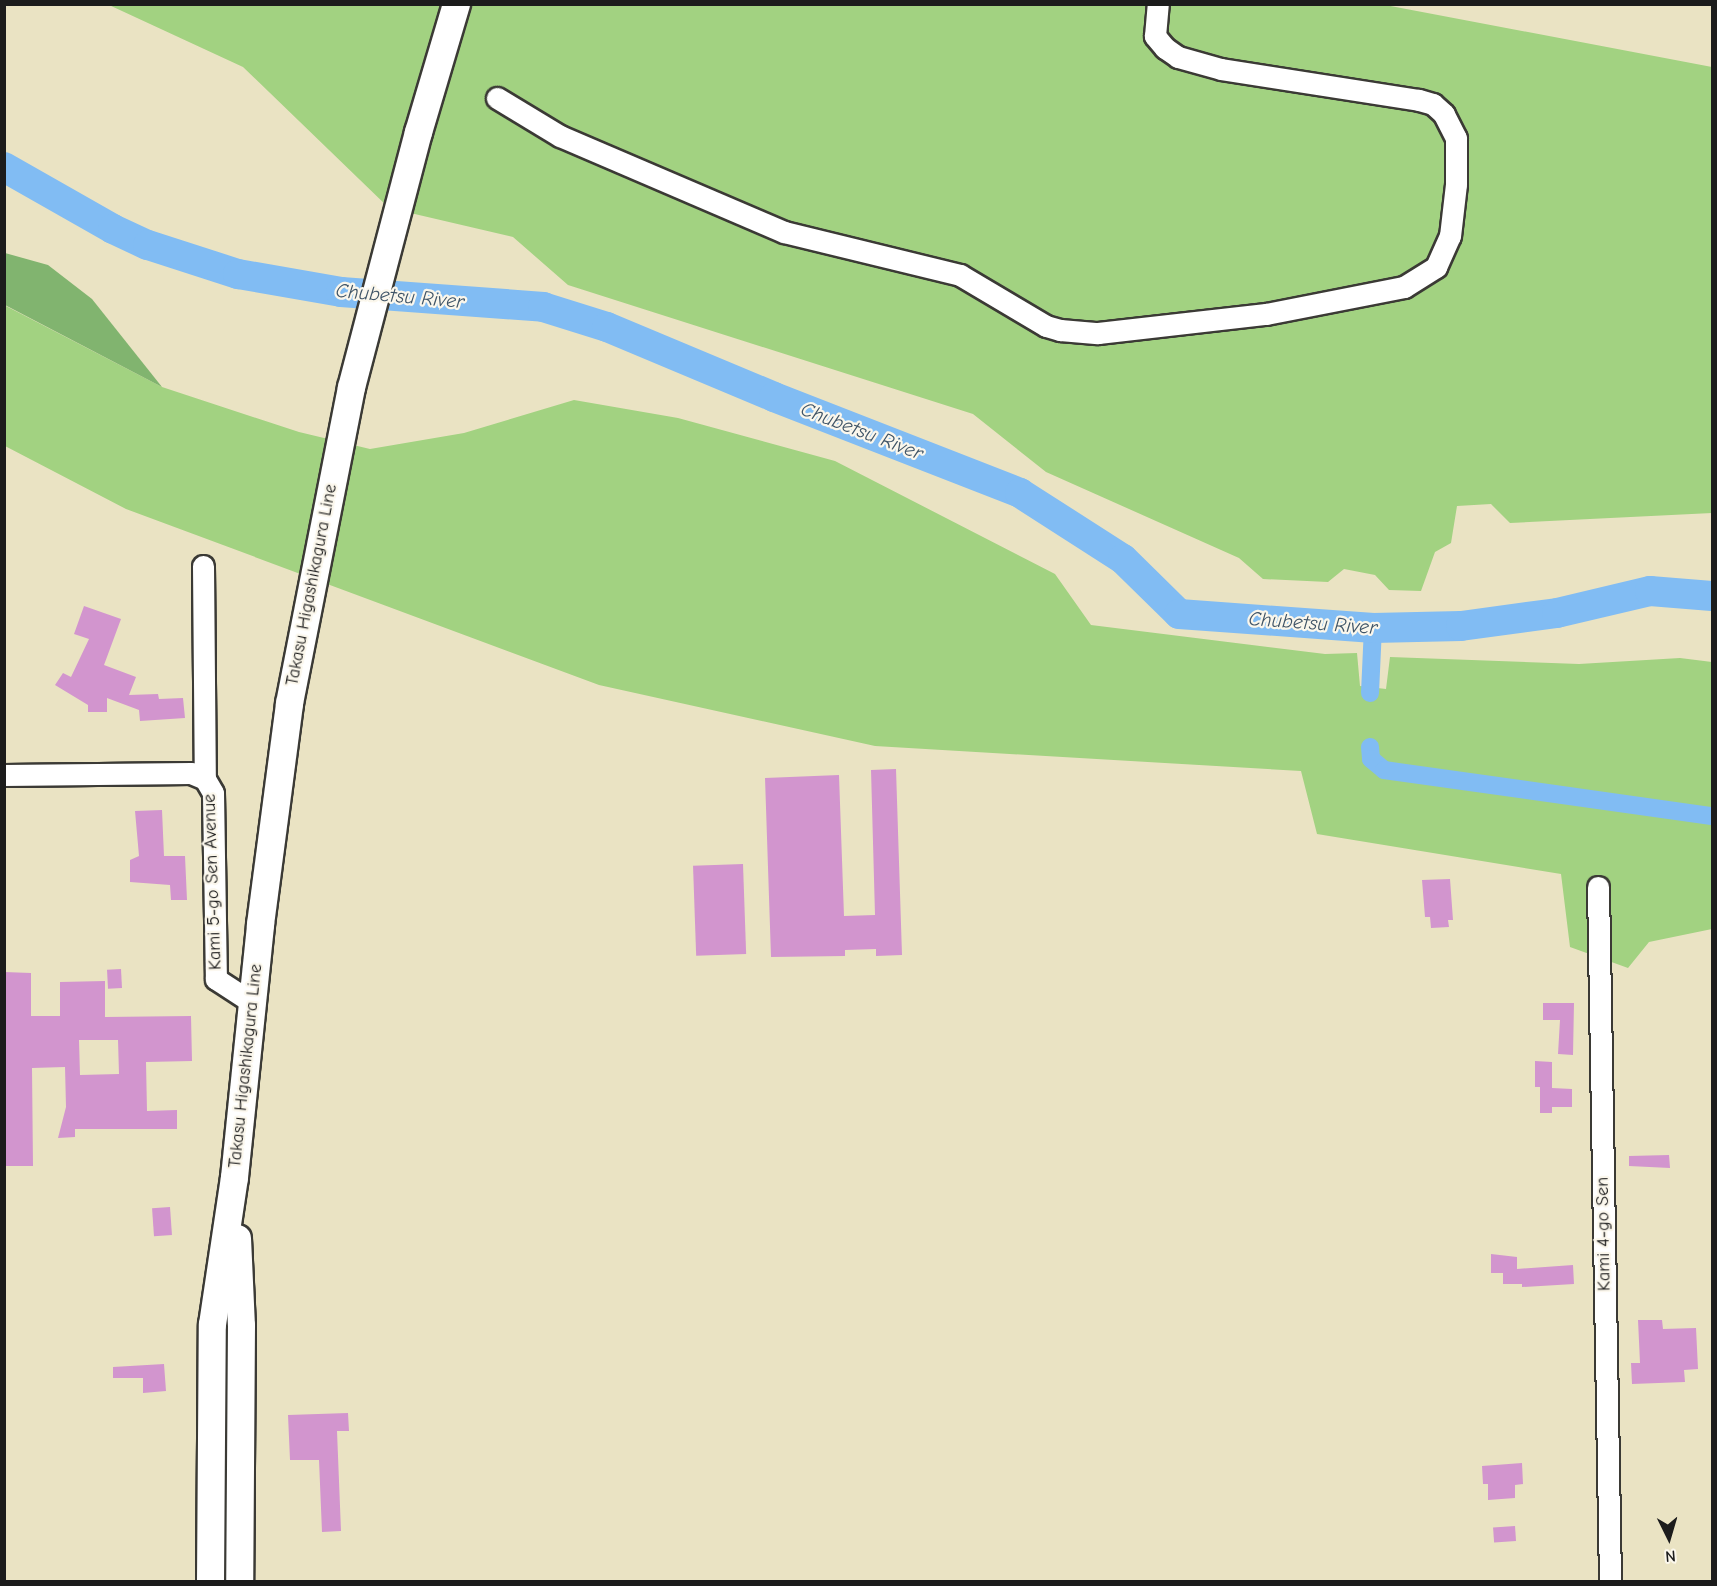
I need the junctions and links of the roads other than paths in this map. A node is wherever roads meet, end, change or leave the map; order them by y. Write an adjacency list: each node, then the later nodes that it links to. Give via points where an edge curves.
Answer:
1 (456, 4): 8 (main road, Takasu Higashikagura Line, via 357,365 323,522 289,703)
2 (1158, 4): 3 (street, via 1155,36 1178,57 1221,69 1419,100 1433,104 1444,114 1456,138 1456,184 1450,236 1436,267 1404,287 1266,314 1098,333 1060,330 1046,326 960,275 784,232 560,136)
3 (497, 98)
4 (203, 566): 6 (street)
5 (4, 775): 6 (street, via 191,773)
6 (205, 779): 8 (street, Kami 5-go Sen Avenue, via 213,793 216,979)
7 (1598, 887): 12 (street, Kami 4-go Sen)
8 (253, 1003): 9 (main road, Takasu Higashikagura Line)
9 (234, 1177): 10 (main road, Takasu Higashikagura Line, via 212,1324); 11 (main road, Takasu Higashikagura Line, via 241,1325)
10 (210, 1581)
11 (238, 1581)
12 (1610, 1581)

